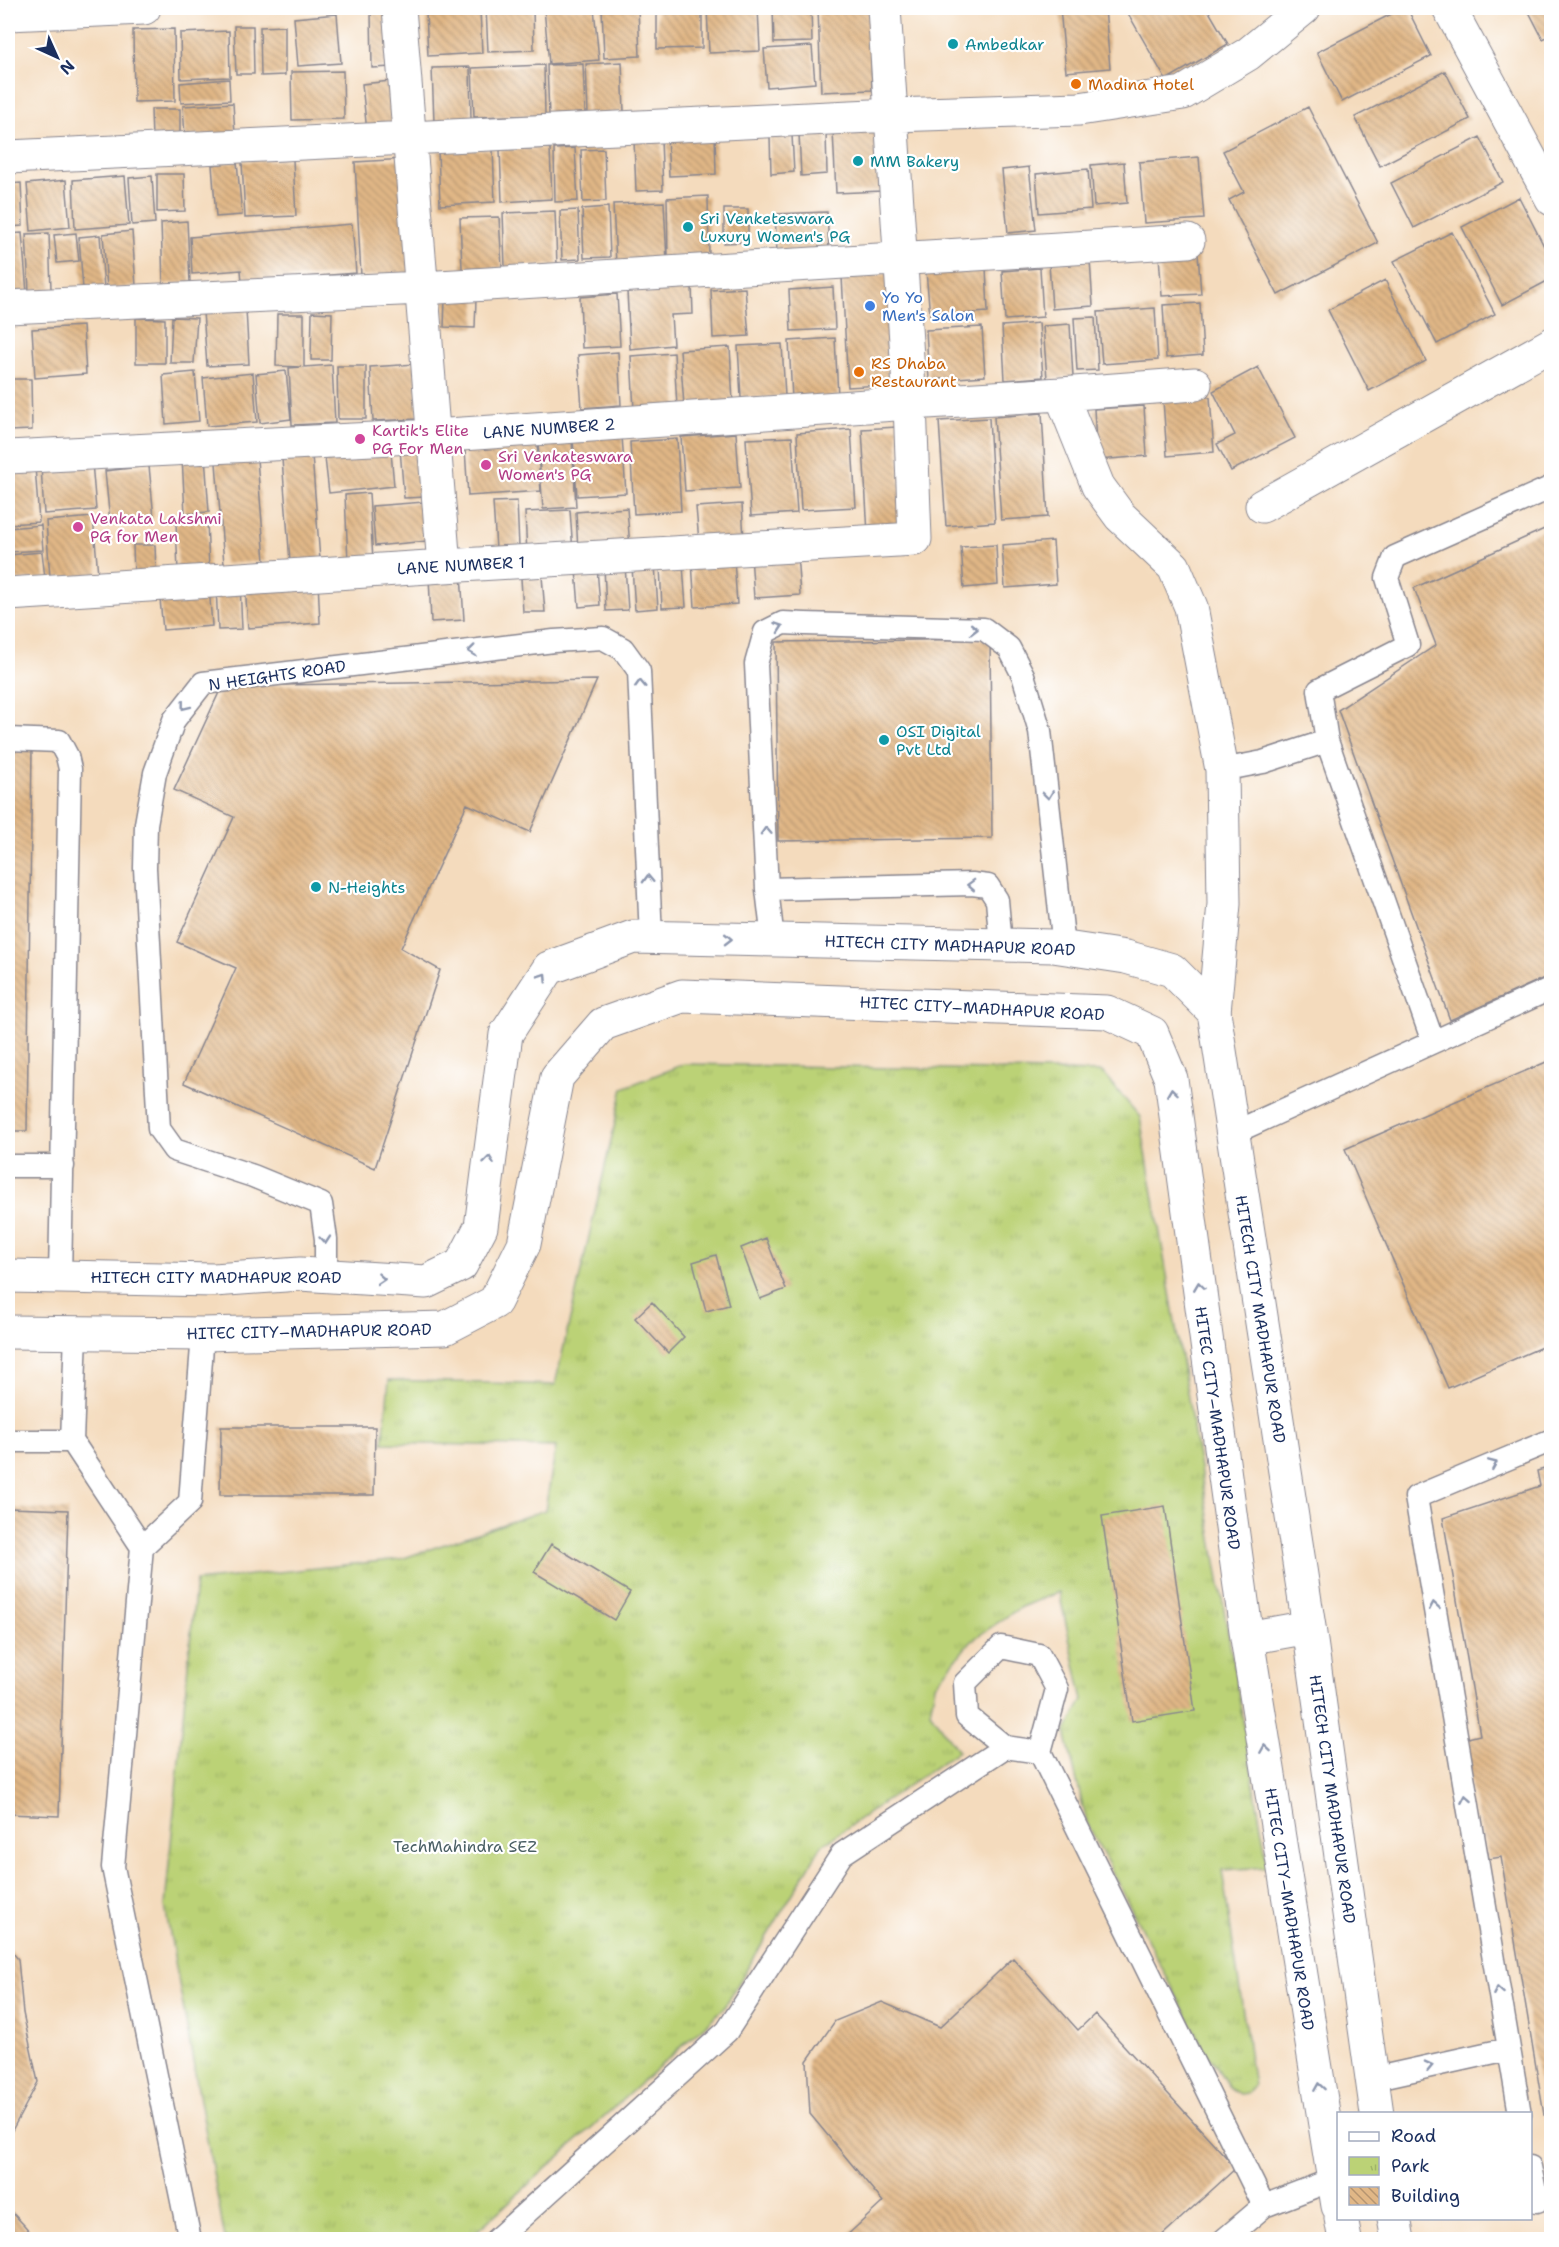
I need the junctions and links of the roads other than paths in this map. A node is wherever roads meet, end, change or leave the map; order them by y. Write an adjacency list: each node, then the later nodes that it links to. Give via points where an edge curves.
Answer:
1 (144, 8): 6 (street)
2 (399, 8): 8 (street)
3 (884, 8): 7 (street)
4 (1304, 8): 7 (street, via 1248,54 1183,93 1078,109)
5 (1449, 8): 10 (street)
6 (8, 14)
7 (893, 114): 8 (street); 12 (street)
8 (411, 137): 9 (street); 13 (street)
9 (8, 157)
10 (1551, 199)
11 (1188, 241): 12 (street)
12 (900, 258): 13 (street); 18 (street)
13 (422, 288): 14 (street); 19 (street)
14 (8, 307)
15 (1551, 344): 22 (street)
16 (1195, 384): 17 (street, LANE NUMBER 2)
17 (1061, 394): 18 (street, LANE NUMBER 2); 27 (street, via 1098,486 1120,516 1174,567 1191,607)
18 (910, 403): 19 (street, LANE NUMBER 2); 23 (street, LANE NUMBER 1, via 915,539)
19 (432, 436): 20 (street, LANE NUMBER 2); 23 (street)
20 (8, 457)
21 (1551, 487): 26 (lane, via 1395,557 1387,578 1408,645 1319,690)
22 (1262, 506)
23 (444, 566): 24 (street, LANE NUMBER 1)
24 (8, 594)
25 (8, 739): 38 (lane, via 59,741 70,769)
26 (1327, 741): 27 (lane, via 1263,762); 35 (lane)
27 (1222, 770): 34 (street, via 1224,904)
28 (767, 890): 30 (lane); 31 (lane, one-way to 28, via 997,900 988,886); 32 (lane, one-way to 32, via 756,664 765,633 783,623 984,629 1009,648 1023,675 1040,731)
29 (651, 937): 30 (street, HITECH CITY MADHAPUR ROAD, one-way to 30); 40 (street, HITECH CITY MADHAPUR ROAD, one-way to 29, via 426,1282 461,1265 481,1227 506,1034 549,968 633,937); 40 (lane, N HEIGHTS ROAD, one-way to 40, via 639,671 623,649 603,638 554,641 203,683 174,720 155,773 146,824 159,1129 174,1150 254,1176 321,1204)
30 (773, 940): 31 (street, HITECH CITY MADHAPUR ROAD)
31 (1001, 945): 32 (street, HITECH CITY MADHAPUR ROAD)
32 (1064, 947): 34 (street, HITECH CITY MADHAPUR ROAD, via 1126,957 1172,970)
33 (1551, 988): 35 (lane)
34 (1214, 1012): 36 (street, HITECH CITY MADHAPUR ROAD)
35 (1433, 1042): 36 (lane)
36 (1233, 1133): 49 (street, HITECH CITY MADHAPUR ROAD)
37 (8, 1166): 38 (lane)
38 (63, 1166): 41 (lane)
39 (8, 1276): 41 (street, HITECH CITY MADHAPUR ROAD)
40 (326, 1276): 41 (street, HITECH CITY MADHAPUR ROAD, via 213,1280)
41 (60, 1277)
42 (8, 1332): 43 (street, HITEC CITY–MADHAPUR ROAD)
43 (76, 1333): 44 (street, HITEC CITY–MADHAPUR ROAD); 47 (lane)
44 (203, 1334): 48 (lane, via 190,1502); 50 (street, HITEC CITY–MADHAPUR ROAD, one-way to 44, via 1171,1079 1152,1033 1107,1012 682,996 603,1024 557,1077 525,1244 495,1302 445,1328)
45 (1551, 1440): 53 (lane, one-way to 45, via 1416,1497)
46 (8, 1441): 47 (lane)
47 (72, 1441): 48 (lane)
48 (142, 1547): 63 (lane, via 113,1866)
49 (1309, 1627): 50 (street); 54 (street, HITECH CITY MADHAPUR ROAD)
50 (1247, 1638): 58 (street, HITEC CITY–MADHAPUR ROAD, one-way to 50)
51 (1005, 1747): 52 (lane); 52 (lane, via 968,1716 964,1683 1001,1647 1039,1655 1056,1689); 64 (lane, via 842,1854 727,2031)
52 (1040, 1752): 60 (lane)
53 (1508, 2049): 54 (lane, one-way to 53); 56 (lane)
54 (1372, 2079): 55 (street, HITECH CITY MADHAPUR ROAD)
55 (1377, 2112)
56 (1520, 2112)
57 (1532, 2177): 59 (lane, via 1537,2201)
58 (1336, 2193): 60 (lane)
59 (1551, 2195)
60 (1264, 2206): 65 (lane)
61 (1341, 2220): 66 (street)
62 (1394, 2220): 67 (street)
63 (190, 2240)
64 (496, 2240)
65 (1224, 2240)
66 (1345, 2240)
67 (1398, 2240)

